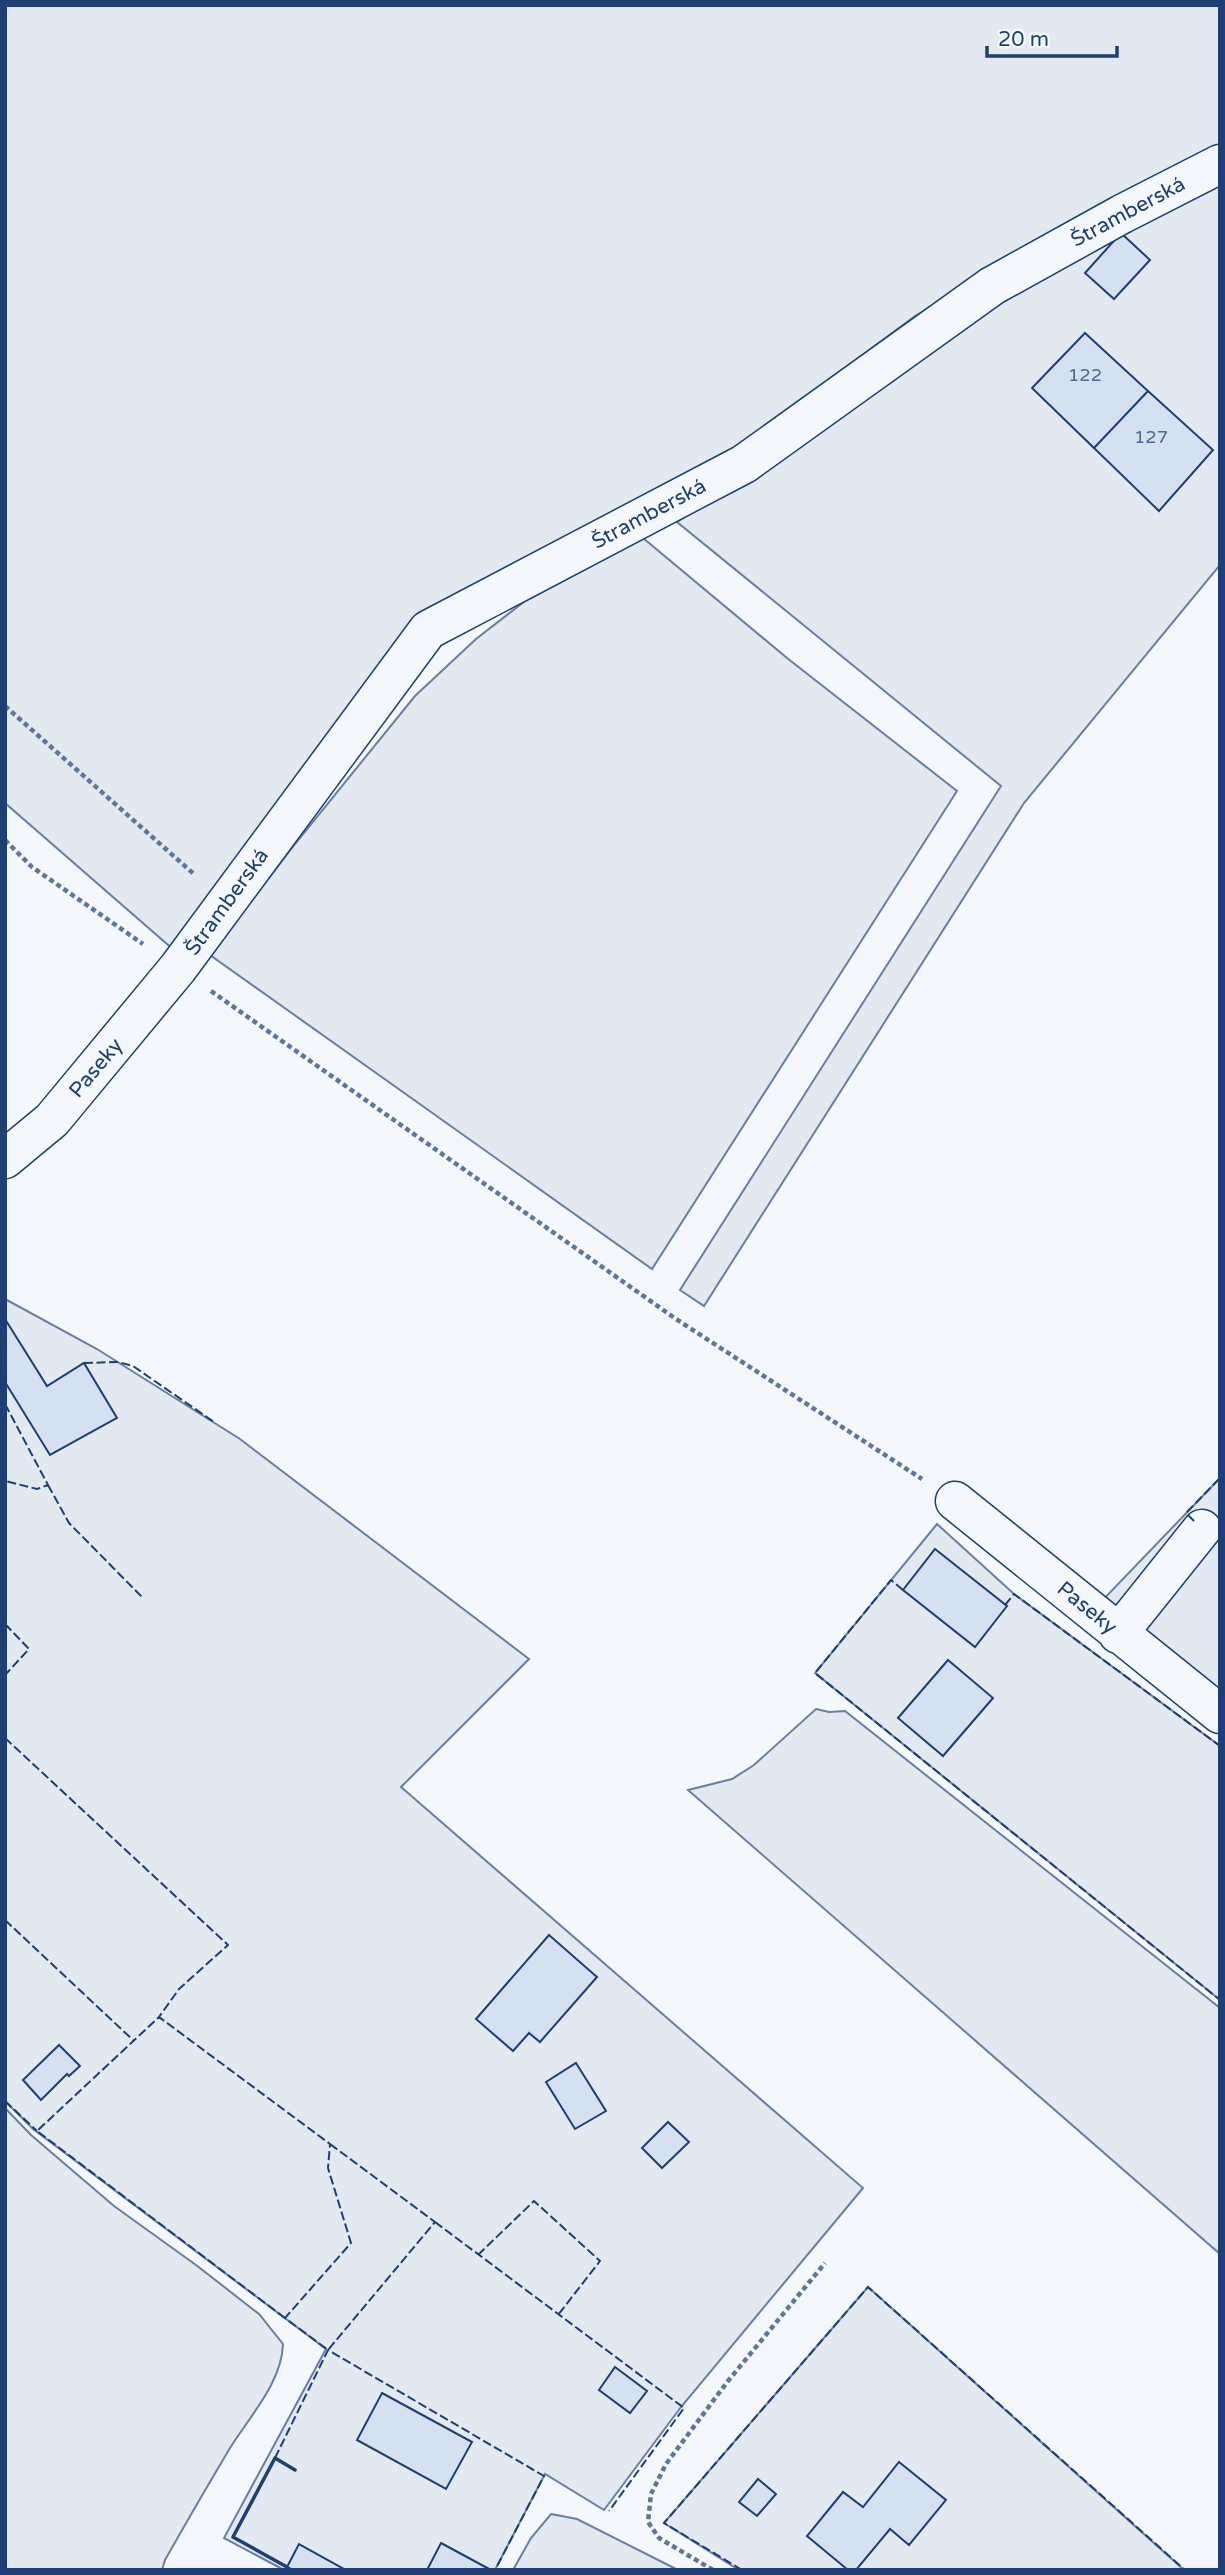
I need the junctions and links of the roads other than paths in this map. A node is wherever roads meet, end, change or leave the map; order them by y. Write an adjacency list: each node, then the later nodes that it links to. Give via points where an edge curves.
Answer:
1 (1220, 164): 2 (street, Štramberská, via 992,286 744,464 428,630)
2 (178, 968): 3 (street, Paseky, via 52,1120)
3 (5, 1159)
4 (955, 1501): 6 (street, Paseky)
5 (1202, 1529): 6 (street)
6 (1118, 1634): 7 (street, Paseky)
7 (1220, 1714)

